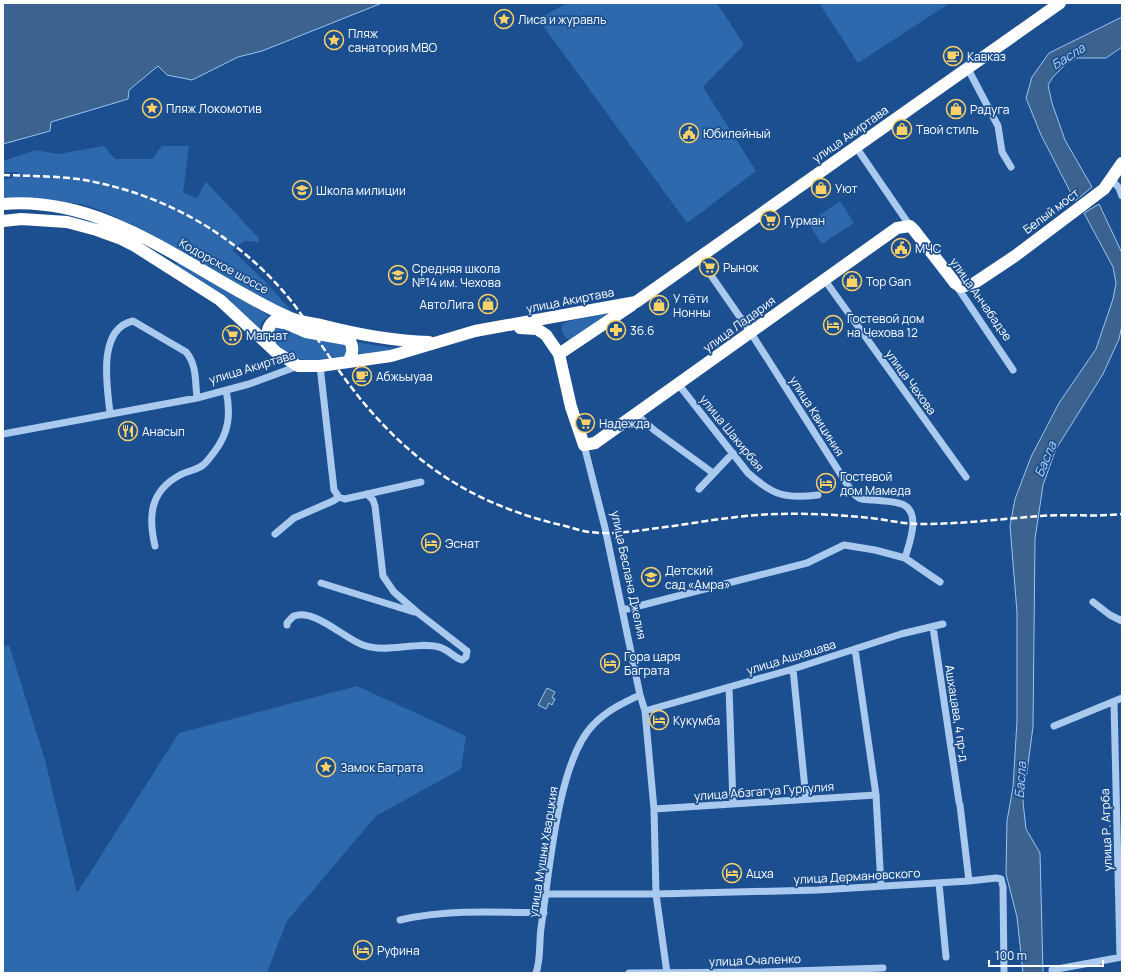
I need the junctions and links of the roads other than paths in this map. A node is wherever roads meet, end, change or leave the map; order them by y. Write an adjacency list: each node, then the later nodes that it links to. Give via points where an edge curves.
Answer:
1 (1060, 3): 2 (highway, улица Акиртава)
2 (968, 69): 3 (highway, улица Акиртава); 5 (street, via 998,126 1002,152)
3 (856, 147): 10 (street, улица Анчабадзе); 11 (highway, улица Акиртава)
4 (1122, 164): 6 (highway)
5 (1011, 167)
6 (1108, 185): 7 (street, via 1119,188); 13 (highway, Белый мост, via 1015,256 973,284 961,287)
7 (1122, 196)
8 (3, 204): 14 (highway, Кодорское шоссе, via 66,208 101,217 131,230)
9 (3, 221): 22 (highway, via 67,222 119,238 220,300)
10 (910, 226): 12 (highway, улица Ладария, via 897,228); 13 (highway, улица Анчабадзе)
11 (699, 258): 15 (highway, улица Акиртава); 18 (street, улица Квициния)
12 (824, 279): 18 (highway, улица Ладария); 37 (street, улица Чехова)
13 (954, 283): 27 (street, улица Анчабадзе)
14 (250, 296): 16 (highway); 20 (highway, Кодорское шоссе, via 293,319)
15 (636, 302): 17 (highway, улица Акиртава); 23 (highway)
16 (284, 323): 19 (highway, via 306,332); 22 (highway, via 274,321 269,325 267,332)
17 (507, 326): 21 (highway, улица Акиртава, via 475,331); 23 (highway, улица Беслана Джелия, via 537,329 546,335)
18 (751, 333): 28 (highway, улица Ладария); 45 (street, улица Квициния, via 852,492 859,499 901,504 909,508 913,516 912,529)
19 (349, 339): 20 (highway); 24 (highway, via 353,352)
20 (391, 339): 21 (highway, Кодорское шоссе)
21 (436, 342): 24 (highway, улица Акиртава, via 391,356)
22 (270, 345): 25 (highway)
23 (559, 354): 34 (highway, улица Беслана Джелия)
24 (348, 362): 26 (highway, улица Акиртава)
25 (298, 366): 26 (highway, улица Акиртава); 29 (street, улица Акиртава)
26 (320, 366): 42 (street, via 334,490)
27 (1013, 370)
28 (679, 385): 32 (highway, улица Ладария); 35 (street, улица Шакирбая)
29 (226, 390): 30 (street, улица Акиртава); 44 (street, via 229,424 218,446 202,466 174,478 154,500 151,530)
30 (197, 398): 31 (street, улица Акиртава); 31 (street, via 192,359 186,352 133,321 125,323 108,346 106,380)
31 (110, 413): 33 (street, улица Акиртава)
32 (636, 414): 34 (highway, улица Ладария, via 595,443); 36 (street)
33 (3, 434)
34 (584, 445): 49 (street, улица Беслана Джелия)
35 (733, 453): 36 (street); 41 (street, улица Шакирбая, via 748,473 776,494)
36 (713, 473): 39 (street)
37 (966, 477)
38 (421, 482): 40 (street)
39 (699, 489)
40 (367, 494): 42 (street, via 345,499); 50 (street, via 375,506 383,576 394,592)
41 (818, 495)
42 (339, 497): 43 (street, via 294,518)
43 (275, 534)
44 (155, 546)
45 (905, 558): 46 (street); 49 (street, via 844,544 807,563)
46 (940, 582)
47 (321, 583): 50 (street)
48 (1093, 602): 51 (street)
49 (623, 610): 58 (street, улица Беслана Джелия)
50 (418, 613): 53 (street, via 467,651 466,656 462,660 439,647 364,646 317,618 294,616)
51 (1122, 621)
52 (943, 624): 54 (street, улица Ашхацава)
53 (287, 625)
54 (933, 627): 55 (street, улица Ашхацава); 67 (street, Ашхацава, 4 пр-д)
55 (855, 649): 56 (street, улица Ашхацава); 63 (street)
56 (793, 669): 57 (street, улица Ашхацава); 64 (street)
57 (729, 687): 61 (street, улица Ашхацава); 65 (street)
58 (640, 695): 61 (street, улица Беслана Джелия); 70 (street, улица Мушни Хварцкия, via 613,708 593,724 577,748 560,802)
59 (1122, 698): 60 (street)
60 (1114, 702): 62 (street); 75 (street, улица Р. Агрба)
61 (645, 711): 66 (street, улица Беслана Джелия)
62 (1054, 726)
63 (876, 795): 64 (street, улица Абзгагуа Гургулия); 69 (street)
64 (806, 799): 65 (street, улица Абзгагуа Гургулия)
65 (732, 804): 66 (street, улица Абзгагуа Гургулия)
66 (654, 808): 71 (street, улица Беслана Джелия)
67 (969, 881): 68 (street, улица Дермановского); 83 (street, улица Дермановского, via 1001,879)
68 (939, 883): 69 (street, улица Дермановского); 74 (street)
69 (881, 886): 71 (street, улица Дермановского)
70 (546, 894): 71 (street, улица Дермановского); 72 (street, улица Мушни Хварцкия)
71 (656, 894): 81 (street, улица Беслана Джелия)
72 (544, 913): 73 (street, via 467,912 423,915); 79 (street, улица Мушни Хварцкия)
73 (400, 920)
74 (946, 957)
75 (1121, 957): 77 (street)
76 (883, 968): 78 (street, улица Очаленко)
77 (1052, 970)
78 (823, 971): 82 (street, улица Очаленко)
79 (536, 973)
80 (629, 973): 81 (street, улица Очаленко)
81 (668, 973): 82 (street, улица Очаленко)
82 (707, 973)
83 (1004, 973)

